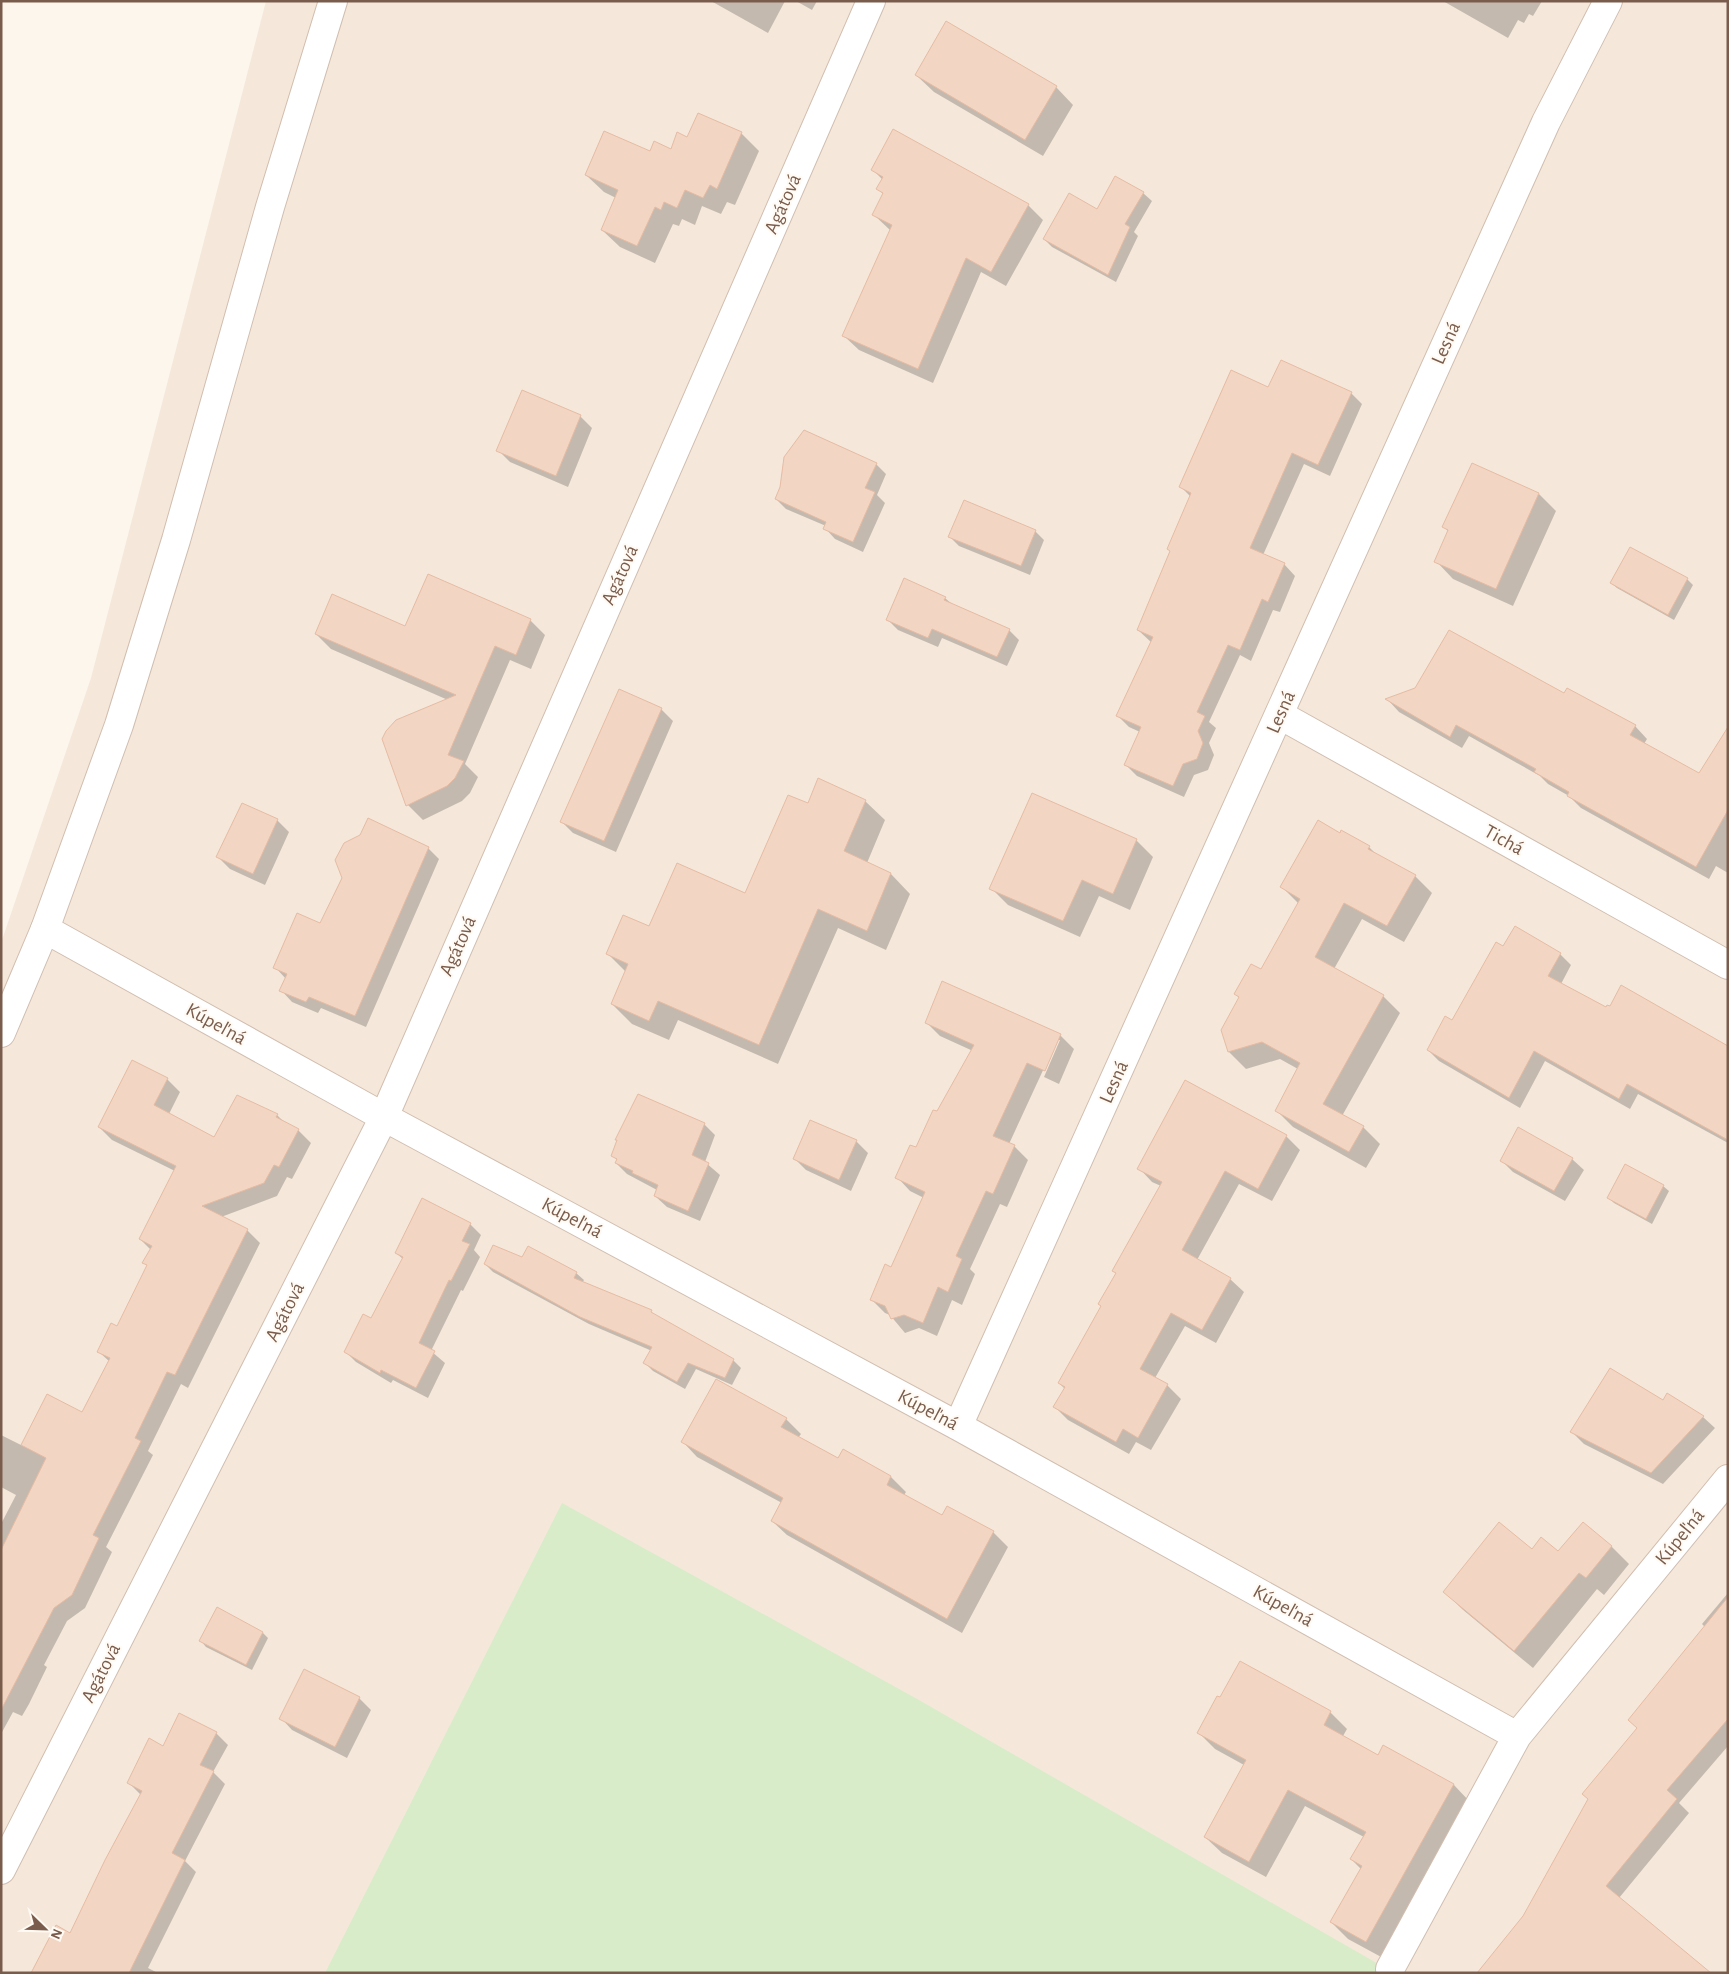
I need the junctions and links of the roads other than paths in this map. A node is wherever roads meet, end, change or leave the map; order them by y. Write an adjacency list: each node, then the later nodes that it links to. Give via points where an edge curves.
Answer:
1 (333, 1): 5 (street, via 136,670)
2 (871, 1): 8 (street, Agátová)
3 (1608, 1): 4 (street, Lesná, via 1546,122)
4 (1280, 715): 6 (street, Tichá); 9 (street, Lesná)
5 (45, 929): 7 (street); 8 (street, Kúpeľná)
6 (1728, 965)
7 (1, 1033)
8 (384, 1117): 9 (street, Kúpeľná); 12 (street, Agátová)
9 (958, 1426): 11 (street, Kúpeľná)
10 (1728, 1479): 11 (street, Kúpeľná)
11 (1518, 1736): 13 (street)
12 (1, 1870)
13 (1390, 1969)

